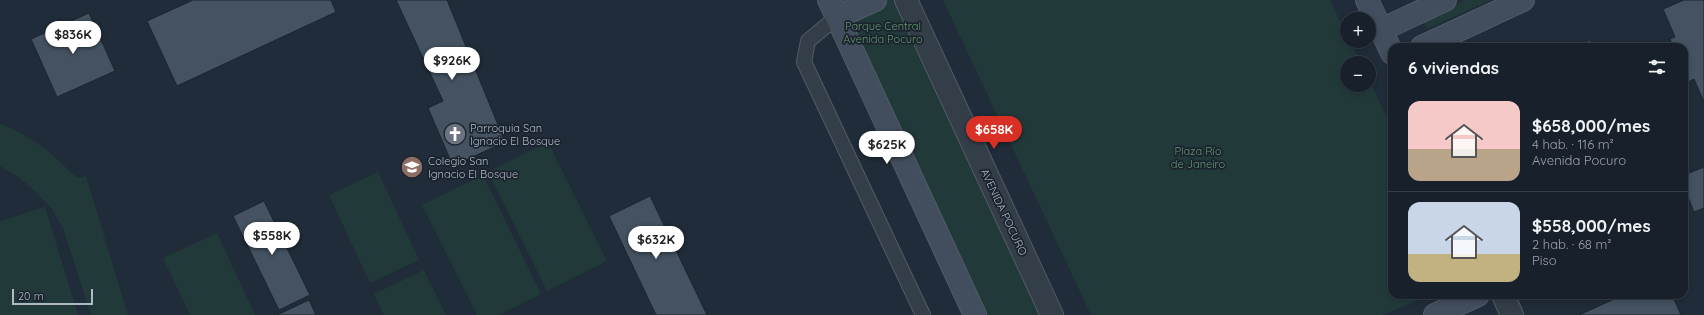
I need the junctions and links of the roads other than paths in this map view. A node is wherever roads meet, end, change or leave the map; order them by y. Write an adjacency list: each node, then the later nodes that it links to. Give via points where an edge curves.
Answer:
1 (875, 0): 6 (street)
2 (906, 0): 14 (street, AVENIDA POCURO)
3 (1368, 0): 7 (street)
4 (1445, 0): 7 (street)
5 (1523, 0): 8 (street)
6 (833, 9): 12 (lane, via 808,40 804,62); 13 (street)
7 (1381, 30): 9 (street)
8 (1431, 43)
9 (1388, 45)
10 (1469, 299): 15 (street)
11 (1505, 299): 16 (street)
12 (923, 315)
13 (975, 315)
14 (1052, 315)
15 (1435, 315)
16 (1512, 315)

